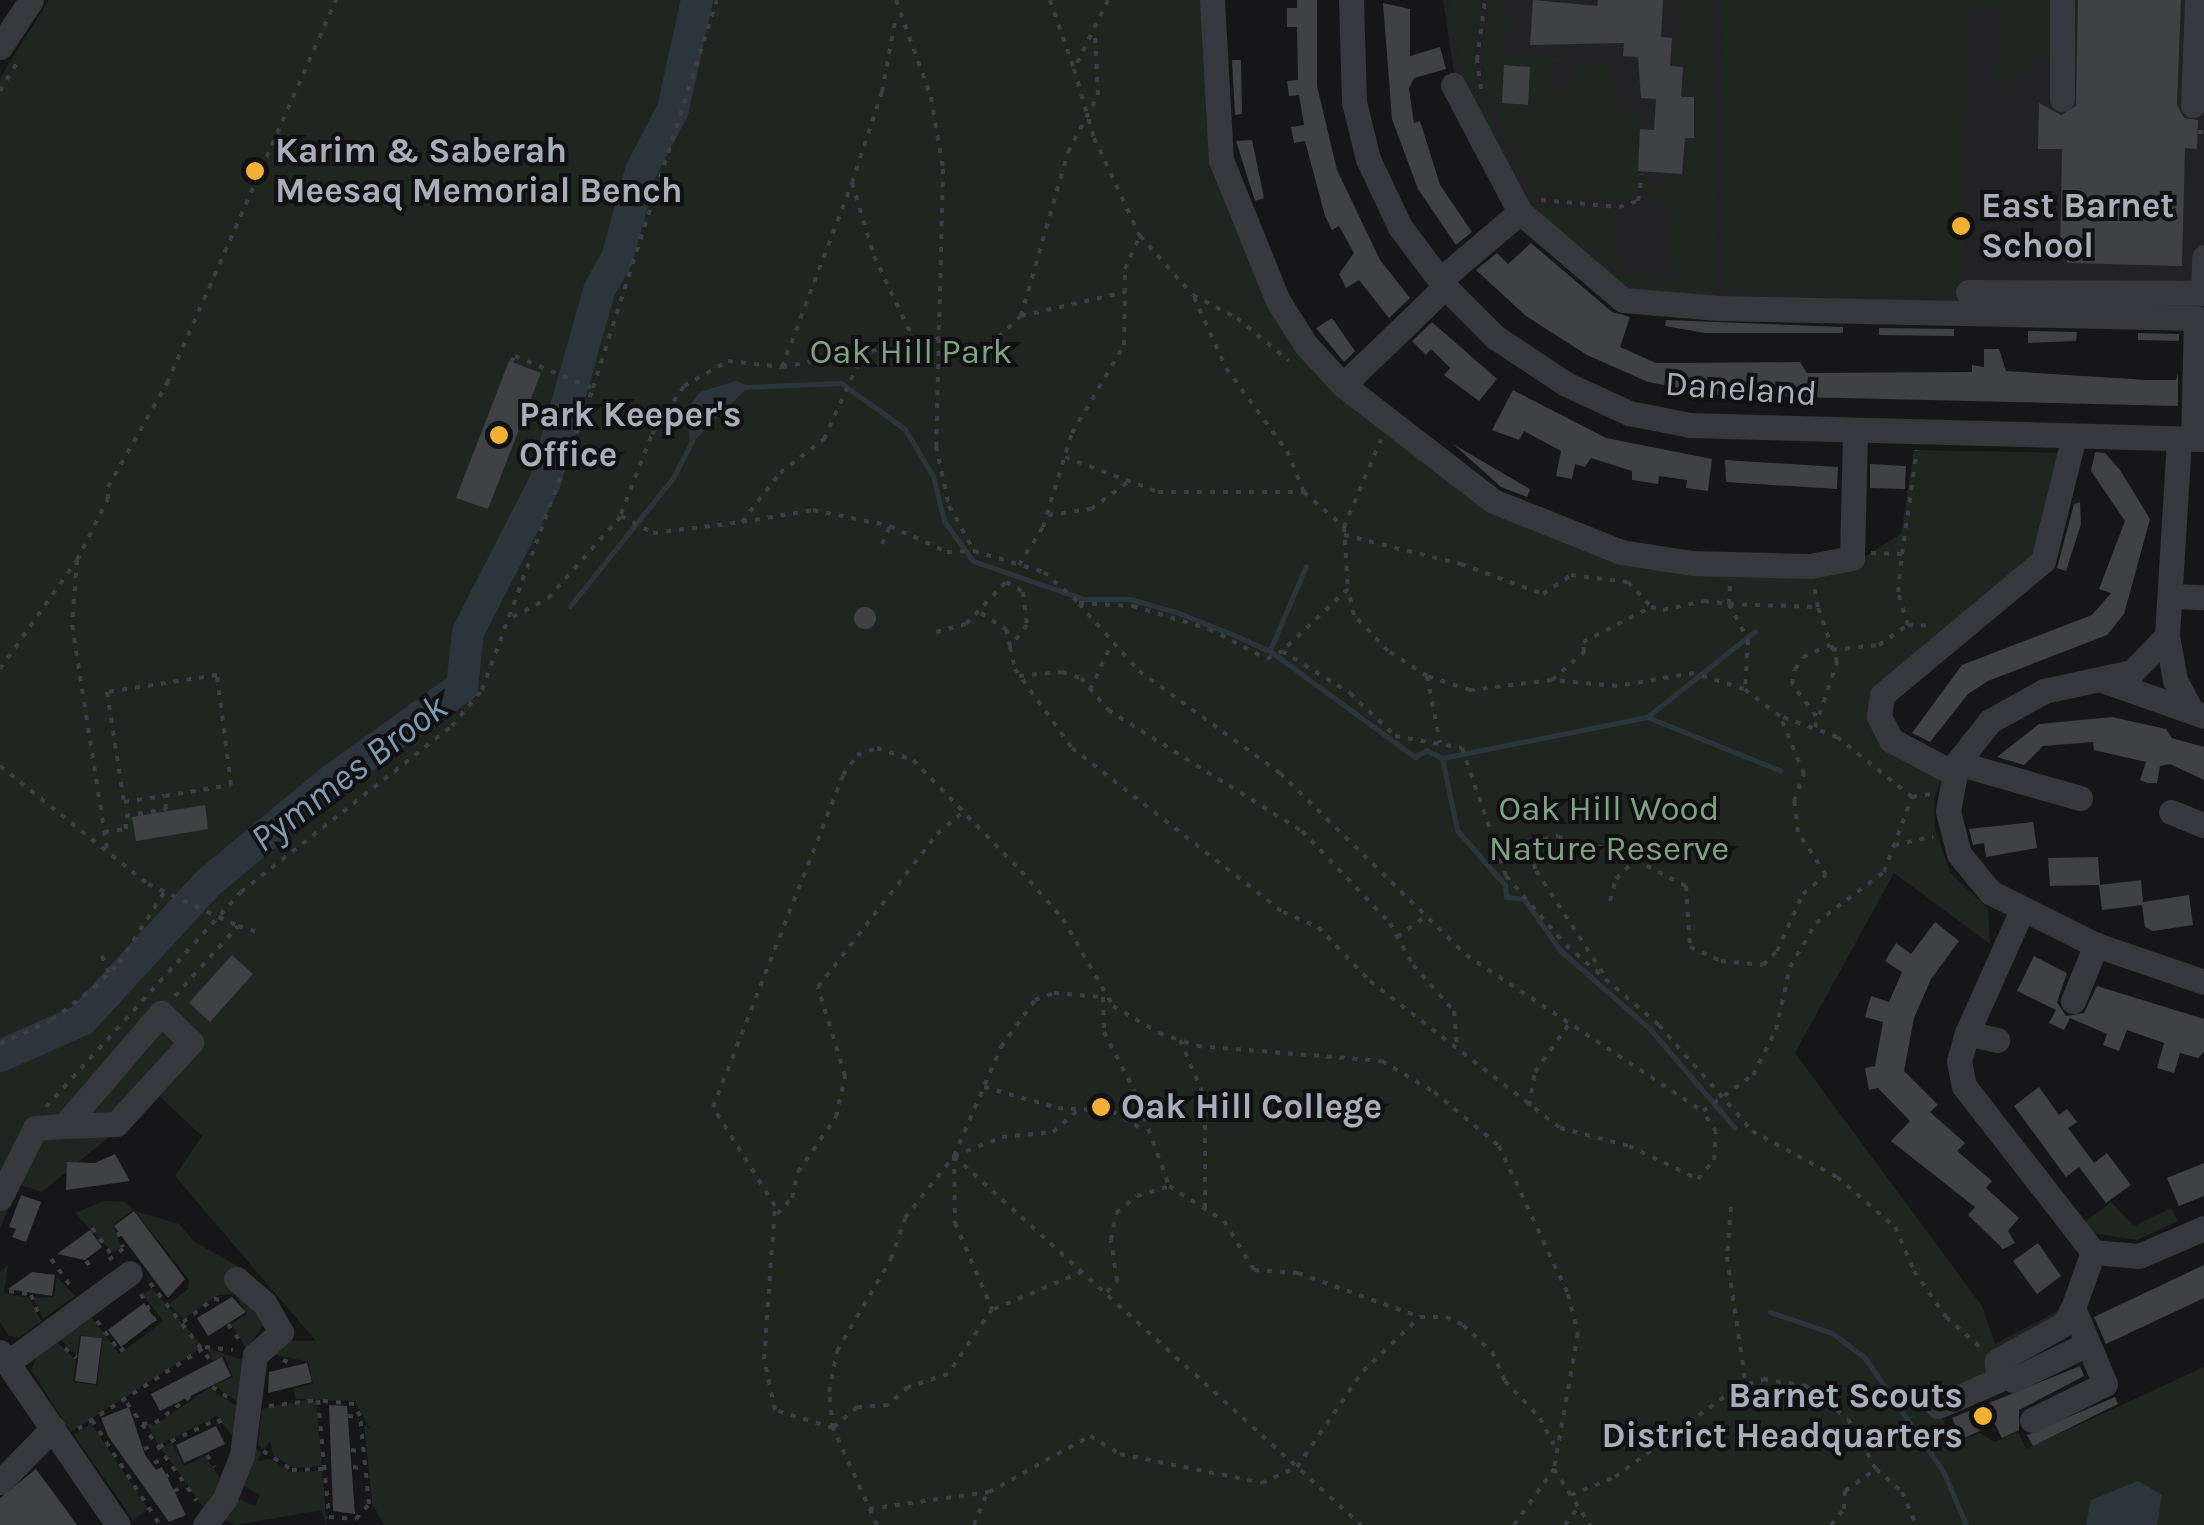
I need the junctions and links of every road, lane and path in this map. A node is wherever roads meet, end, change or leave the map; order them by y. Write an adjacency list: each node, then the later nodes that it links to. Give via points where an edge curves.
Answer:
1 (31, 0): 14 (street)
2 (336, 0): 58 (path, via 167,384 108,487)
3 (717, 0): 39 (path)
4 (896, 0): 12 (path)
5 (1050, 0): 15 (path)
6 (1108, 0): 13 (path)
7 (1212, 0): 38 (street, via 1221,160 1278,301)
8 (1351, 0): 26 (street, Daneland, via 1354,102 1368,159 1400,227)
9 (1485, 0): 18 (path, via 1477,60)
10 (2062, 0): 17 (street)
11 (2196, 0): 19 (street)
12 (897, 13): 22 (path, via 882,92); 32 (path, via 931,98 943,169)
13 (1095, 30): 15 (path); 20 (path, via 1098,95)
14 (0, 47)
15 (1074, 69): 20 (path)
16 (1453, 85): 23 (street)
17 (2062, 98)
18 (1486, 101)
19 (2193, 104)
20 (1087, 119): 24 (path); 31 (path, via 1068,152)
21 (1642, 174): 23 (path, via 1638,201)
22 (852, 183): 33 (path, via 874,256); 37 (path)
23 (1527, 205): 26 (street); 30 (street, via 1623,300 1719,308)
24 (1140, 236): 27 (path, via 1125,269); 29 (path)
25 (2204, 257): 30 (street)
26 (1442, 284): 38 (street); 41 (street, Daneland, via 1495,338 1566,384 1629,413 1690,425)
27 (1125, 292): 31 (path); 45 (path, via 1124,345)
28 (1968, 292): 30 (street)
29 (1192, 296): 38 (path, via 1210,300 1292,363); 47 (path, via 1226,368 1287,451)
30 (2202, 306): 44 (street)
31 (1022, 316): 35 (path, via 989,346)
32 (940, 338): 33 (path); 35 (path)
33 (916, 345): 34 (path)
34 (863, 353): 37 (path); 50 (path, via 824,439 780,473)
35 (940, 360): 55 (path, via 936,446 949,506)
36 (511, 362): 39 (path, via 516,356)
37 (782, 368): 49 (path, via 728,361 684,386 652,434)
38 (1336, 377): 40 (street)
39 (593, 388): 72 (path)
40 (1387, 425): 52 (path); 61 (street, via 1494,501 1567,533 1648,558)
41 (1856, 431): 42 (street, Daneland); 57 (street)
42 (1920, 432): 43 (street, Daneland); 56 (path)
43 (2074, 436): 44 (street, Daneland); 92 (street, via 2043,561 1882,695 1879,716 1891,740)
44 (2192, 439): 65 (street)
45 (1065, 457): 46 (path); 48 (path)
46 (1128, 482): 47 (path, via 1190,494 1240,487); 48 (path, via 1091,509)
47 (1304, 492): 52 (path)
48 (1047, 515): 60 (path)
49 (620, 516): 50 (path, via 652,533); 72 (path, via 548,598)
50 (742, 522): 51 (path, via 813,510)
51 (890, 526): 54 (path); 55 (path, via 964,555)
52 (1344, 527): 53 (path)
53 (1344, 535): 63 (path, via 1462,564 1542,594); 64 (path)
54 (882, 544)
55 (972, 552): 60 (path)
56 (1902, 554): 57 (path, via 1883,550); 77 (path, via 1898,592 1908,625 1879,645)
57 (1852, 558): 62 (street)
58 (77, 560): 79 (path); 98 (path, via 72,625)
59 (1596, 562): 63 (path)
60 (1019, 565): 67 (path, via 1071,591)
61 (1730, 565): 62 (street); 68 (path)
62 (1810, 566): 70 (path)
63 (1584, 574): 69 (path, via 1628,582)
64 (1348, 588): 78 (path); 81 (path, via 1354,615 1388,651)
65 (2170, 596): 66 (street); 74 (street)
66 (2204, 598)
67 (1077, 601): 75 (path); 78 (path, via 1133,606 1209,629 1268,659)
68 (1729, 604): 69 (path); 70 (path); 84 (path, via 1748,640)
69 (1651, 607): 82 (path, via 1584,642 1584,652)
70 (1818, 607): 77 (path)
71 (980, 613): 73 (path); 76 (path, via 1006,629); 76 (path, via 1006,582 1023,592 1028,625)
72 (513, 618): 106 (path, via 482,690 452,726)
73 (936, 632)
74 (2168, 636): 83 (street, via 2145,664); 86 (street, via 2174,680)
75 (1111, 645): 85 (path); 107 (path, via 1280,774)
76 (1010, 647): 80 (path)
77 (1831, 648): 88 (path, via 1838,662); 88 (path, via 1803,657 1792,684)
78 (1281, 652): 90 (path, via 1350,693 1396,736)
79 (0, 670)
80 (1019, 676): 85 (path, via 1062,672); 124 (path, via 1072,748 1283,912 1318,927 1370,981)
81 (1427, 676): 82 (path, via 1470,690); 90 (path)
82 (1552, 680): 84 (path, via 1617,686 1694,673)
83 (2105, 681): 86 (street); 92 (street, via 2044,691 2014,704 1975,736)
84 (1744, 689): 87 (path)
85 (1090, 690): 110 (path, via 1176,756 1302,831)
86 (2197, 713)
87 (1780, 716): 89 (path); 102 (path, via 1804,774 1794,801 1798,832 1826,875 1803,894 1764,965 1721,961 1690,947 1686,886)
88 (1818, 718): 89 (path)
89 (1814, 727): 100 (path, via 1836,736 1912,797)
90 (1440, 743): 114 (path, via 1462,748 1506,876 1566,946)
91 (0, 766): 101 (path)
92 (1955, 768): 94 (street); 99 (street)
93 (164, 796): 93 (path, via 124,802 107,692 216,675 231,785); 98 (path, via 166,809 124,816 126,830)
94 (2080, 798)
95 (964, 811): 116 (path, via 1063,919); 138 (path, via 937,834 818,988 845,1076 836,1117); 138 (path, via 896,750 856,755 843,775 713,1107)
96 (2171, 812): 97 (street)
97 (2204, 825)
98 (104, 832): 101 (path)
99 (1951, 832): 100 (path); 105 (street, via 1972,875)
100 (1894, 845): 126 (path, via 1884,872 1816,923 1790,967 1776,1030 1753,1075)
101 (107, 848): 103 (path)
102 (1635, 860): 104 (path, via 1616,878); 114 (path, via 1625,848 1584,847 1558,836 1531,843 1535,870)
103 (165, 892): 106 (path); 113 (path)
104 (1610, 901)
105 (2022, 910): 111 (street); 120 (street)
106 (218, 914): 108 (path); 131 (path, via 137,1000)
107 (1423, 918): 110 (path); 119 (path)
108 (238, 926): 109 (path); 118 (path)
109 (258, 932)
110 (1397, 937): 124 (path, via 1454,1012)
111 (2096, 944): 115 (street); 117 (street)
112 (102, 956): 113 (path)
113 (109, 973): 123 (path, via 52,1020)
114 (1603, 976): 126 (path, via 1659,1025)
115 (2204, 982)
116 (1104, 997): 121 (path); 125 (path, via 1054,993 1035,1000 1000,1047); 132 (path, via 1104,1032 1136,1092)
117 (2073, 1001)
118 (162, 1013): 130 (street); 130 (street, via 191,1042 116,1124)
119 (1569, 1024): 127 (path, via 1534,1072); 129 (path)
120 (1967, 1033): 122 (street); 141 (street, via 1959,1061 1964,1086)
121 (1180, 1040): 137 (path, via 1206,1099); 192 (path, via 1226,1051 1382,1062 1434,1092 1500,1146 1568,1294 1578,1332 1575,1375)
122 (1998, 1040)
123 (0, 1044)
124 (1457, 1046): 127 (path)
125 (984, 1087): 128 (path); 133 (path)
126 (1720, 1100): 129 (path); 167 (path, via 1752,1131 1837,1177 1895,1227 1914,1271 1946,1317)
127 (1529, 1106): 129 (path, via 1560,1128 1628,1146 1698,1179 1714,1160 1716,1132)
128 (1079, 1108): 132 (path, via 1112,1111); 133 (path, via 1053,1132 1002,1137)
129 (1705, 1110)
130 (64, 1126): 131 (street)
131 (35, 1128): 135 (street)
132 (1144, 1130): 134 (path)
133 (954, 1156): 144 (path); 150 (path, via 955,1223); 184 (path, via 905,1218 891,1259 837,1351)
134 (1168, 1186): 137 (path); 147 (path, via 1137,1196 1116,1213 1111,1240 1117,1281)
135 (0, 1198)
136 (1731, 1207): 169 (path, via 1727,1257)
137 (1205, 1209): 152 (path, via 1234,1232 1254,1270 1298,1273)
138 (777, 1214): 184 (path, via 764,1358 774,1410)
139 (92, 1228): 143 (path)
140 (2204, 1228): 141 (street, via 2140,1256)
141 (2093, 1252): 149 (street)
142 (51, 1258): 148 (path)
143 (130, 1268): 154 (path); 155 (path); 160 (street)
144 (1082, 1272): 147 (path); 150 (path)
145 (230, 1290): 154 (path); 176 (street, via 264,1303 281,1332 255,1355)
146 (10, 1291): 153 (path, via 31,1295)
147 (1106, 1294): 200 (path)
148 (78, 1297)
149 (2073, 1308): 157 (street); 167 (street, via 2064,1324)
150 (992, 1310): 184 (path, via 948,1374 908,1387 888,1405 857,1407)
151 (91, 1314): 159 (path, via 120,1351)
152 (1420, 1318): 192 (path, via 1446,1316 1477,1336); 200 (path, via 1363,1371)
153 (44, 1322)
154 (183, 1322): 158 (path)
155 (156, 1324)
156 (58, 1339): 161 (path)
157 (2087, 1344): 167 (street); 182 (street, via 2106,1384)
158 (205, 1346): 162 (path); 163 (path, via 224,1346); 164 (path)
159 (126, 1347)
160 (4, 1358): 188 (street)
161 (76, 1358)
162 (190, 1358): 165 (path); 166 (path)
163 (245, 1358)
164 (211, 1361)
165 (177, 1366): 168 (path); 174 (path)
166 (194, 1369)
167 (2005, 1370): 175 (street, via 1998,1380)
168 (182, 1375)
169 (1746, 1385): 203 (path, via 1763,1380 1806,1386 1848,1419); 218 (path, via 1615,1476)
170 (292, 1390): 173 (path)
171 (192, 1395): 183 (path)
172 (318, 1400): 173 (path); 179 (path, via 354,1404); 189 (path)
173 (294, 1401): 176 (path)
174 (127, 1402): 177 (path); 180 (path)
175 (1938, 1406)
176 (250, 1410): 193 (street)
177 (135, 1414): 181 (path); 183 (path)
178 (348, 1416): 179 (path)
179 (360, 1417): 187 (path)
180 (92, 1420): 188 (path); 217 (path)
181 (124, 1420)
182 (2032, 1420)
183 (144, 1426): 186 (path); 191 (path)
184 (832, 1428): 224 (path)
185 (350, 1433): 187 (path)
186 (134, 1434)
187 (362, 1434): 196 (path)
188 (57, 1435): 208 (street); 230 (street)
189 (321, 1437): 190 (path); 204 (path)
190 (329, 1438)
191 (157, 1445): 193 (path, via 218,1419); 194 (path); 197 (path)
192 (1554, 1446): 202 (path)
193 (245, 1447): 204 (path, via 292,1470); 227 (street)
194 (144, 1449)
195 (351, 1450): 196 (path)
196 (364, 1452): 201 (path)
197 (166, 1458): 198 (path); 205 (path)
198 (154, 1462)
199 (354, 1468): 201 (path)
200 (1298, 1468): 216 (path, via 1262,1483 1120,1454 1090,1436); 235 (path)
201 (366, 1469): 211 (path)
202 (1554, 1469): 218 (path); 236 (path)
203 (1876, 1469): 239 (path, via 1845,1491 1844,1509); 240 (path, via 1902,1492)
204 (325, 1470): 206 (path); 212 (path)
205 (176, 1472): 207 (path); 210 (path)
206 (332, 1473)
207 (164, 1477)
208 (0, 1482)
209 (356, 1484): 211 (path)
210 (186, 1486): 214 (path); 227 (path)
211 (368, 1486): 220 (path)
212 (326, 1490): 213 (path); 222 (path)
213 (334, 1490)
214 (174, 1491)
215 (147, 1492): 217 (path)
216 (986, 1492): 224 (path); 234 (path)
217 (140, 1494): 226 (path)
218 (1569, 1496): 225 (path)
219 (357, 1502): 220 (path)
220 (369, 1504): 228 (path, via 356,1519)
221 (184, 1506): 227 (path)
222 (328, 1507): 223 (path); 228 (path)
223 (336, 1508)
224 (869, 1508): 233 (path)
225 (1578, 1508): 237 (path); 238 (path)
226 (152, 1509): 230 (path); 231 (path)
227 (204, 1515)
228 (329, 1517): 232 (path)
229 (166, 1520): 231 (path)
230 (130, 1521)
231 (160, 1524)
232 (330, 1525)
233 (877, 1525)
234 (974, 1525)
235 (1361, 1525)
236 (1514, 1525)
237 (1565, 1525)
238 (1590, 1525)
239 (1831, 1525)
240 (1916, 1525)

